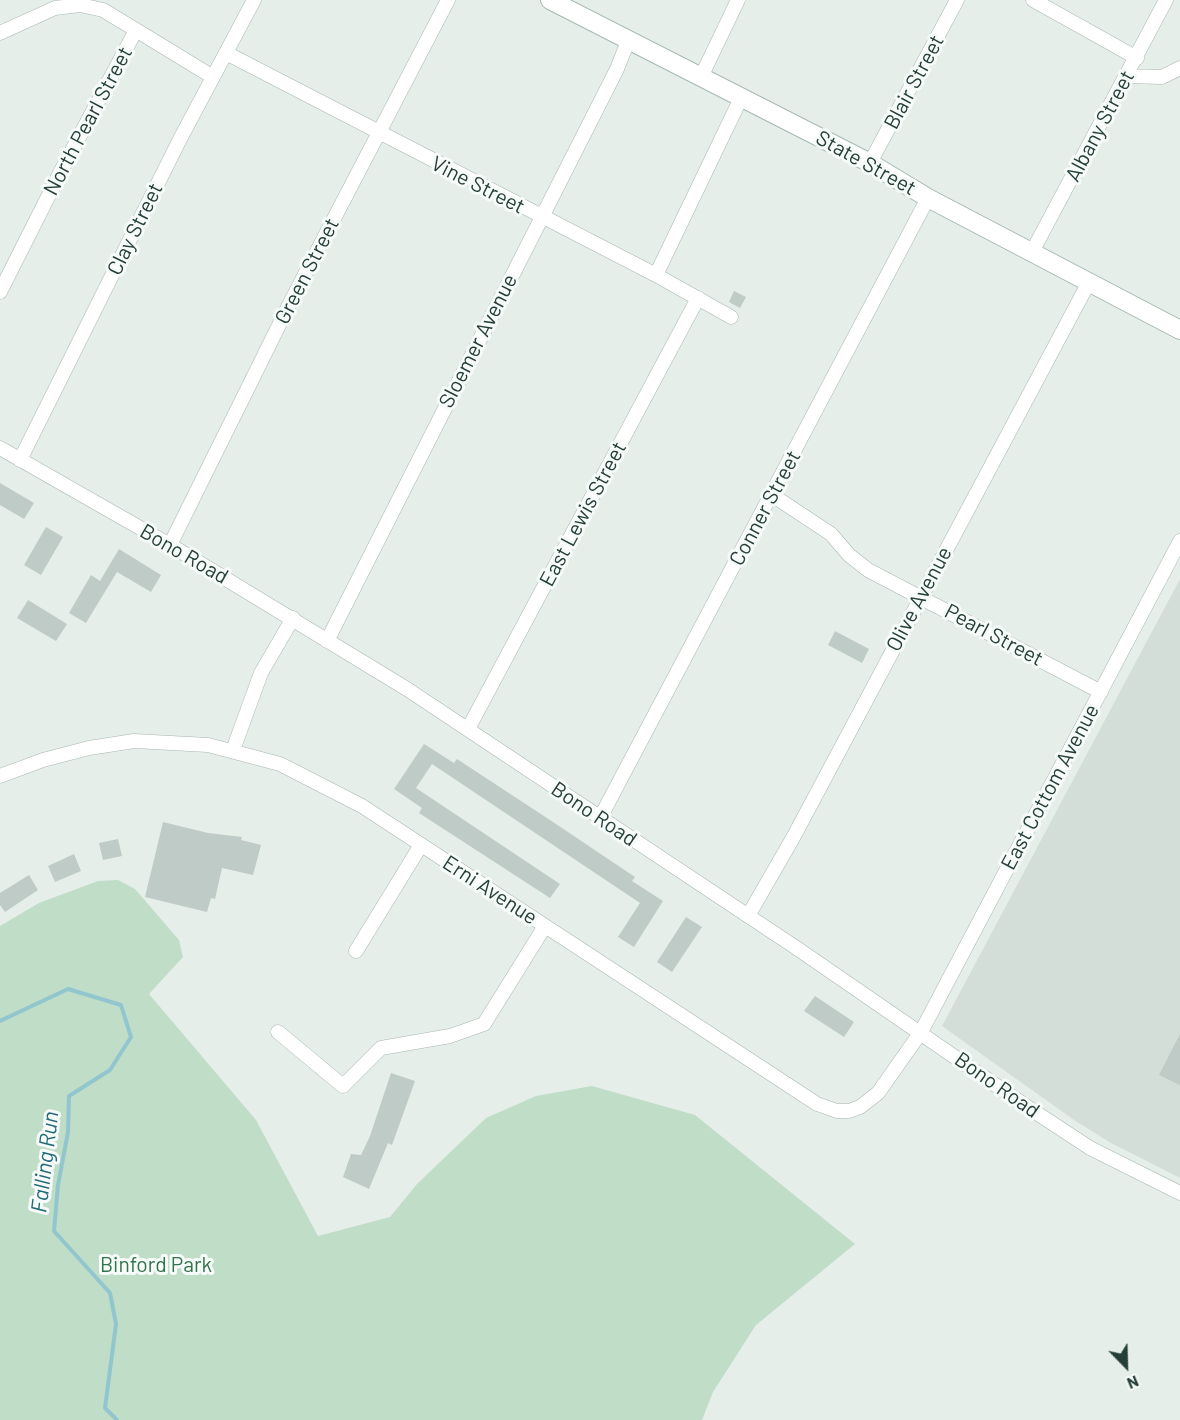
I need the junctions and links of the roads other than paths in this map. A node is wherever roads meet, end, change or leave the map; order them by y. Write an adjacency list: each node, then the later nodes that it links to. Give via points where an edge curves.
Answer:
1 (254, 0): 11 (street, Clay Street)
2 (447, 0): 18 (street, Green Street)
3 (550, 0): 10 (main road, State Street)
4 (738, 0): 16 (street)
5 (957, 0): 19 (street, Blair Street)
6 (1033, 0): 12 (street)
7 (1166, 0): 12 (street, Albany Street)
8 (136, 30): 9 (street, via 103,10 80,5 45,12); 15 (street, North Pearl Street); 25 (street, North Pearl Street)
9 (0, 33)
10 (628, 41): 16 (main road, State Street); 21 (street, Sloemer Avenue)
11 (226, 53): 15 (street, Clay Street); 18 (street, Vine Street)
12 (1137, 58): 14 (street, Albany Street)
13 (1180, 68): 14 (street, via 1162,77)
14 (1127, 76): 22 (street, Albany Street)
15 (213, 77): 30 (street, Clay Street)
16 (701, 77): 17 (main road, State Street)
17 (741, 98): 19 (main road, State Street); 23 (street)
18 (379, 132): 21 (street, Vine Street); 33 (street, Green Street)
19 (870, 163): 20 (main road, State Street)
20 (928, 198): 22 (main road, State Street); 31 (street, Conner Street)
21 (541, 218): 23 (street, Vine Street); 36 (street, Sloemer Avenue)
22 (1032, 252): 24 (main road, State Street)
23 (656, 275): 26 (street, Vine Street)
24 (1089, 282): 28 (main road, State Street); 34 (street, Olive Avenue)
25 (0, 292)
26 (698, 298): 27 (street, Vine Street); 38 (street, East Lewis Street)
27 (730, 317)
28 (1180, 330)
29 (0, 448): 30 (street, Bono Road)
30 (20, 460): 33 (street, Bono Road)
31 (772, 495): 34 (street, Pearl Street, via 831,534 868,570); 41 (street, Conner Street)
32 (1180, 541): 37 (street, East Cottom Avenue)
33 (170, 545): 35 (street, Bono Road)
34 (920, 597): 37 (street, Pearl Street); 43 (street, Olive Avenue)
35 (293, 618): 36 (street, Bono Road); 39 (street, via 261,673)
36 (327, 640): 38 (street, Bono Road)
37 (1101, 692): 47 (street, East Cottom Avenue)
38 (468, 729): 41 (street, Bono Road)
39 (233, 750): 40 (street, Erni Avenue, via 187,742 134,741 43,760); 42 (street, Erni Avenue, via 280,764 322,783)
40 (0, 776)
41 (600, 818): 43 (street, Bono Road)
42 (421, 844): 44 (street, Erni Avenue); 45 (street)
43 (748, 916): 47 (street, Bono Road)
44 (545, 926): 46 (street, via 483,1024 450,1036 381,1048 344,1086); 47 (street, Erni Avenue, via 827,1108 849,1111 870,1101)
45 (356, 951)
46 (278, 1032)
47 (921, 1032): 48 (street, Bono Road, via 1090,1148)
48 (1180, 1193)

